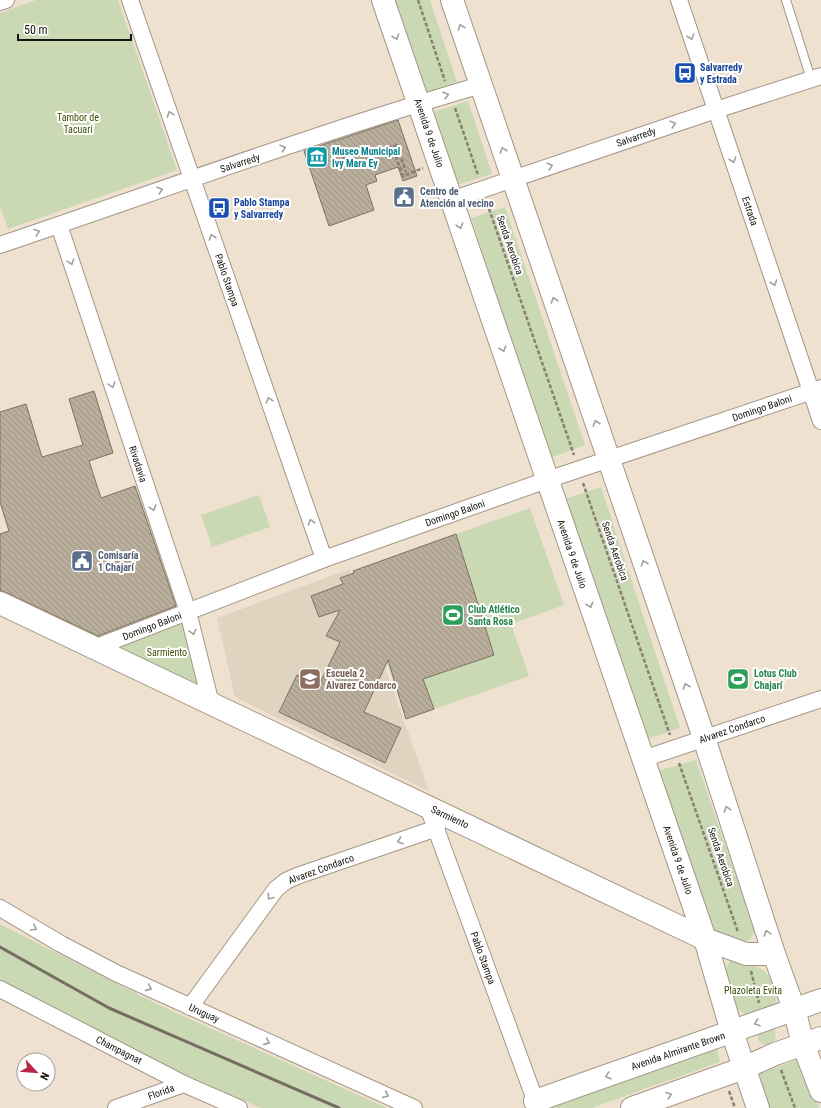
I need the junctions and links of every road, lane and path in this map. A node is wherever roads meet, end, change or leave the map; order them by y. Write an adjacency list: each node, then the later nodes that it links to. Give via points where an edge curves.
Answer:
1 (6, 0): 8 (street)
2 (130, 0): 22 (street, Pablo Stampa, one-way to 2)
3 (383, 0): 12 (main road, Avenida 9 de Julio, one-way to 12)
4 (418, 0): 11 (path, Senda Aerobica)
5 (452, 0): 10 (main road, one-way to 5)
6 (679, 0): 13 (street, Estrada, one-way to 13)
7 (786, 0): 9 (lane)
8 (0, 2)
9 (816, 78): 13 (street, Salvarredy)
10 (481, 85): 11 (street, Salvarredy); 23 (main road, one-way to 10)
11 (450, 94): 12 (street, Salvarredy, one-way to 11); 24 (path, Senda Aerobica)
12 (418, 103): 14 (street, Salvarredy); 25 (main road, Avenida 9 de Julio)
13 (716, 110): 23 (street, Salvarredy, one-way to 13); 28 (street, Estrada, one-way to 28)
14 (333, 132): 18 (path, via 344,158); 22 (street, Salvarredy, one-way to 14)
15 (387, 148): 16 (path); 17 (path); 20 (path, via 397,145)
16 (389, 153)
17 (365, 156)
18 (355, 162): 19 (path); 21 (path, via 393,149 403,176)
19 (357, 167)
20 (406, 172)
21 (415, 172)
22 (192, 179): 26 (street, Salvarredy, one-way to 22); 33 (street, Pablo Stampa, one-way to 22)
23 (513, 179): 24 (street, Salvarredy); 30 (main road, one-way to 23)
24 (483, 189): 25 (street, Salvarredy); 31 (path, Senda Aerobica)
25 (452, 200): 32 (main road, Avenida 9 de Julio, one-way to 32)
26 (59, 225): 27 (street, Salvarredy, one-way to 26); 35 (street, Rivadavia, one-way to 35)
27 (1, 240)
28 (816, 390): 29 (street, Estrada); 30 (street, Domingo Baloni)
29 (821, 421)
30 (609, 460): 31 (street, Domingo Baloni); 39 (main road, one-way to 30)
31 (579, 470): 32 (street, Domingo Baloni); 40 (path, Senda Aerobica)
32 (547, 480): 33 (street, Domingo Baloni); 41 (main road, Avenida 9 de Julio, one-way to 41)
33 (324, 559): 35 (street, Domingo Baloni)
34 (0, 603): 36 (main road, Sarmiento)
35 (188, 612): 36 (street, Domingo Baloni); 38 (street, Rivadavia, one-way to 38)
36 (94, 648): 38 (main road, Sarmiento)
37 (821, 699): 39 (street, Alvarez Condarco)
38 (211, 704): 42 (main road, Sarmiento)
39 (704, 738): 40 (street, Alvarez Condarco); 47 (main road, one-way to 39)
40 (674, 748): 41 (street, Alvarez Condarco); 46 (path, Senda Aerobica)
41 (642, 759): 45 (main road, Avenida 9 de Julio)
42 (428, 807): 43 (street, Pablo Stampa); 45 (main road, Sarmiento)
43 (437, 828): 50 (street, Alvarez Condarco, one-way to 50, via 286,881 276,889); 59 (street, Pablo Stampa)
44 (0, 908): 50 (street, Uruguay, one-way to 50, via 116,973)
45 (705, 938): 46 (main road, Sarmiento); 53 (main road, Avenida 9 de Julio)
46 (746, 954): 47 (main road, Sarmiento); 52 (path, Senda Aerobica)
47 (774, 954): 51 (main road)
48 (0, 989): 57 (street, Champagnat)
49 (821, 1000): 51 (main road, Avenida Almirante Brown)
50 (190, 1007): 62 (street, Uruguay, one-way to 62)
51 (794, 1009): 52 (main road, Avenida Almirante Brown); 54 (main road)
52 (764, 1021): 53 (main road, Avenida Almirante Brown, one-way to 53)
53 (732, 1032): 56 (main road, Avenida 9 de Julio); 59 (main road, Avenida Almirante Brown, one-way to 59)
54 (812, 1041): 55 (main road); 58 (main road)
55 (775, 1054): 56 (main road); 65 (path)
56 (744, 1068): 63 (main road, one-way to 56); 64 (main road, Avenida 9 de Julio)
57 (184, 1084): 60 (street, Florida); 61 (street, Champagnat)
58 (821, 1091)
59 (536, 1105)
60 (116, 1108)
61 (239, 1108)
62 (414, 1108)
63 (632, 1108)
64 (758, 1108)
65 (795, 1108)

